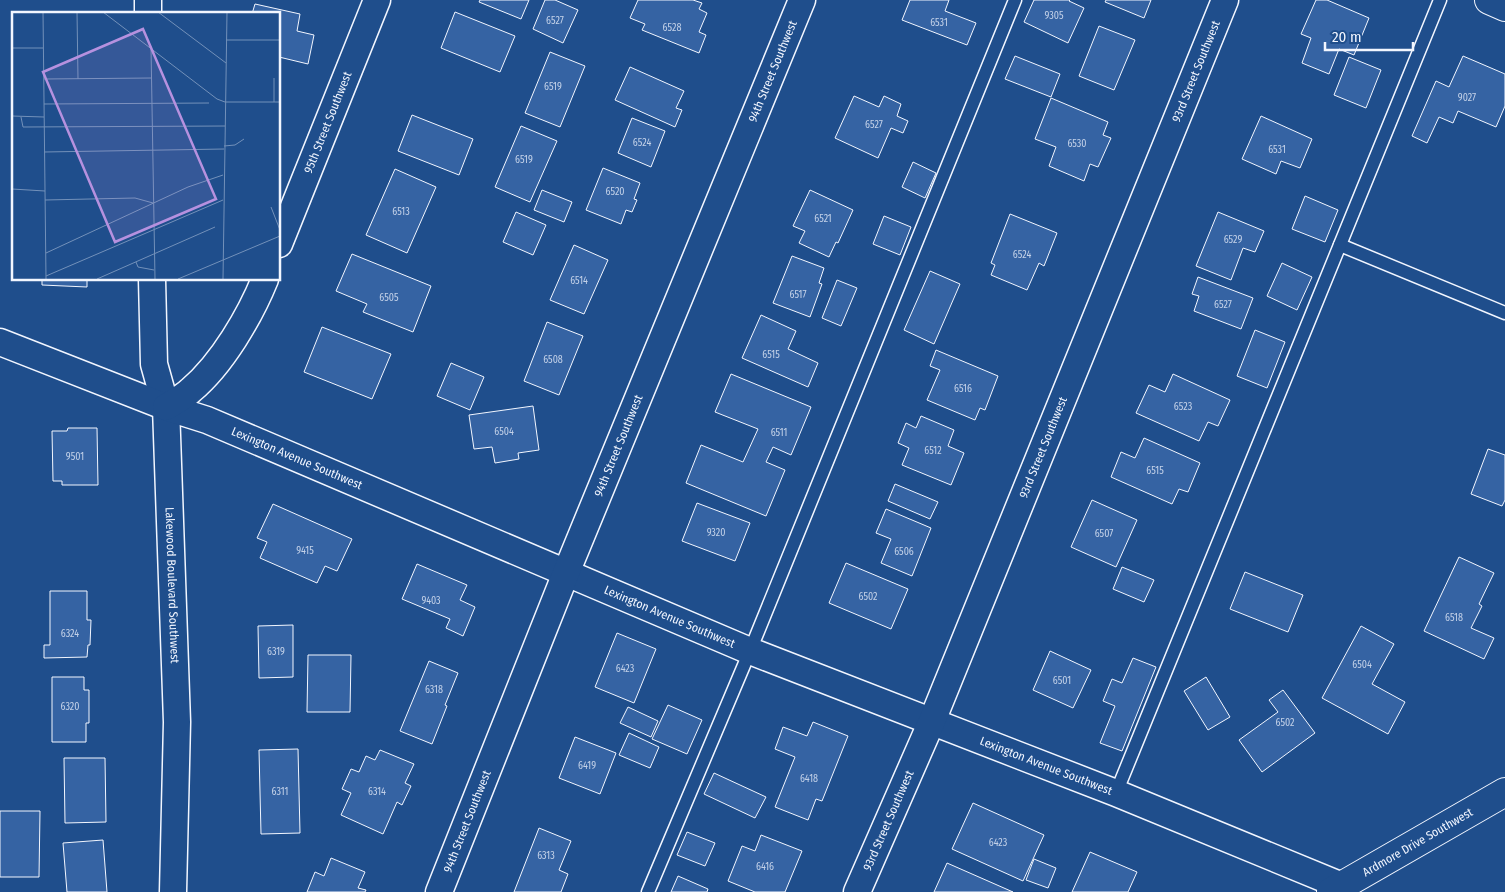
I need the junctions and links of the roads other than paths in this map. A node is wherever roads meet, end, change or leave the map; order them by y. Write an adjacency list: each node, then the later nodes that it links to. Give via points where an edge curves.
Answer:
1 (378, 0): 8 (street, 95th Street Southwest)
2 (802, 0): 15 (street, 94th Street Southwest)
3 (1015, 0): 16 (lane)
4 (1225, 0): 17 (street, 93rd Street Southwest)
5 (1440, 0): 9 (lane)
6 (1488, 0): 7 (street)
7 (1505, 7)
8 (280, 242)
9 (1340, 245): 12 (lane); 19 (lane)
10 (152, 280): 14 (street, Lakewood Boulevard Southwest, via 154,364)
11 (265, 280): 14 (street, via 233,340 211,371)
12 (1505, 313)
13 (0, 342): 14 (street, Lexington Avenue Southwest)
14 (166, 407): 15 (street, Lexington Avenue Southwest, via 207,420); 21 (street, Lakewood Boulevard Southwest, via 177,722)
15 (566, 574): 16 (street, Lexington Avenue Southwest); 22 (street, 94th Street Southwest)
16 (750, 651): 17 (street, Lexington Avenue Southwest); 23 (lane)
17 (932, 721): 19 (street, Lexington Avenue Southwest); 24 (street, 93rd Street Southwest)
18 (1505, 792): 20 (street, Ardmore Drive Southwest)
19 (1116, 793): 20 (street, Lexington Avenue Southwest)
20 (1336, 889)
21 (173, 892)
22 (439, 892)
23 (648, 892)
24 (857, 892)

